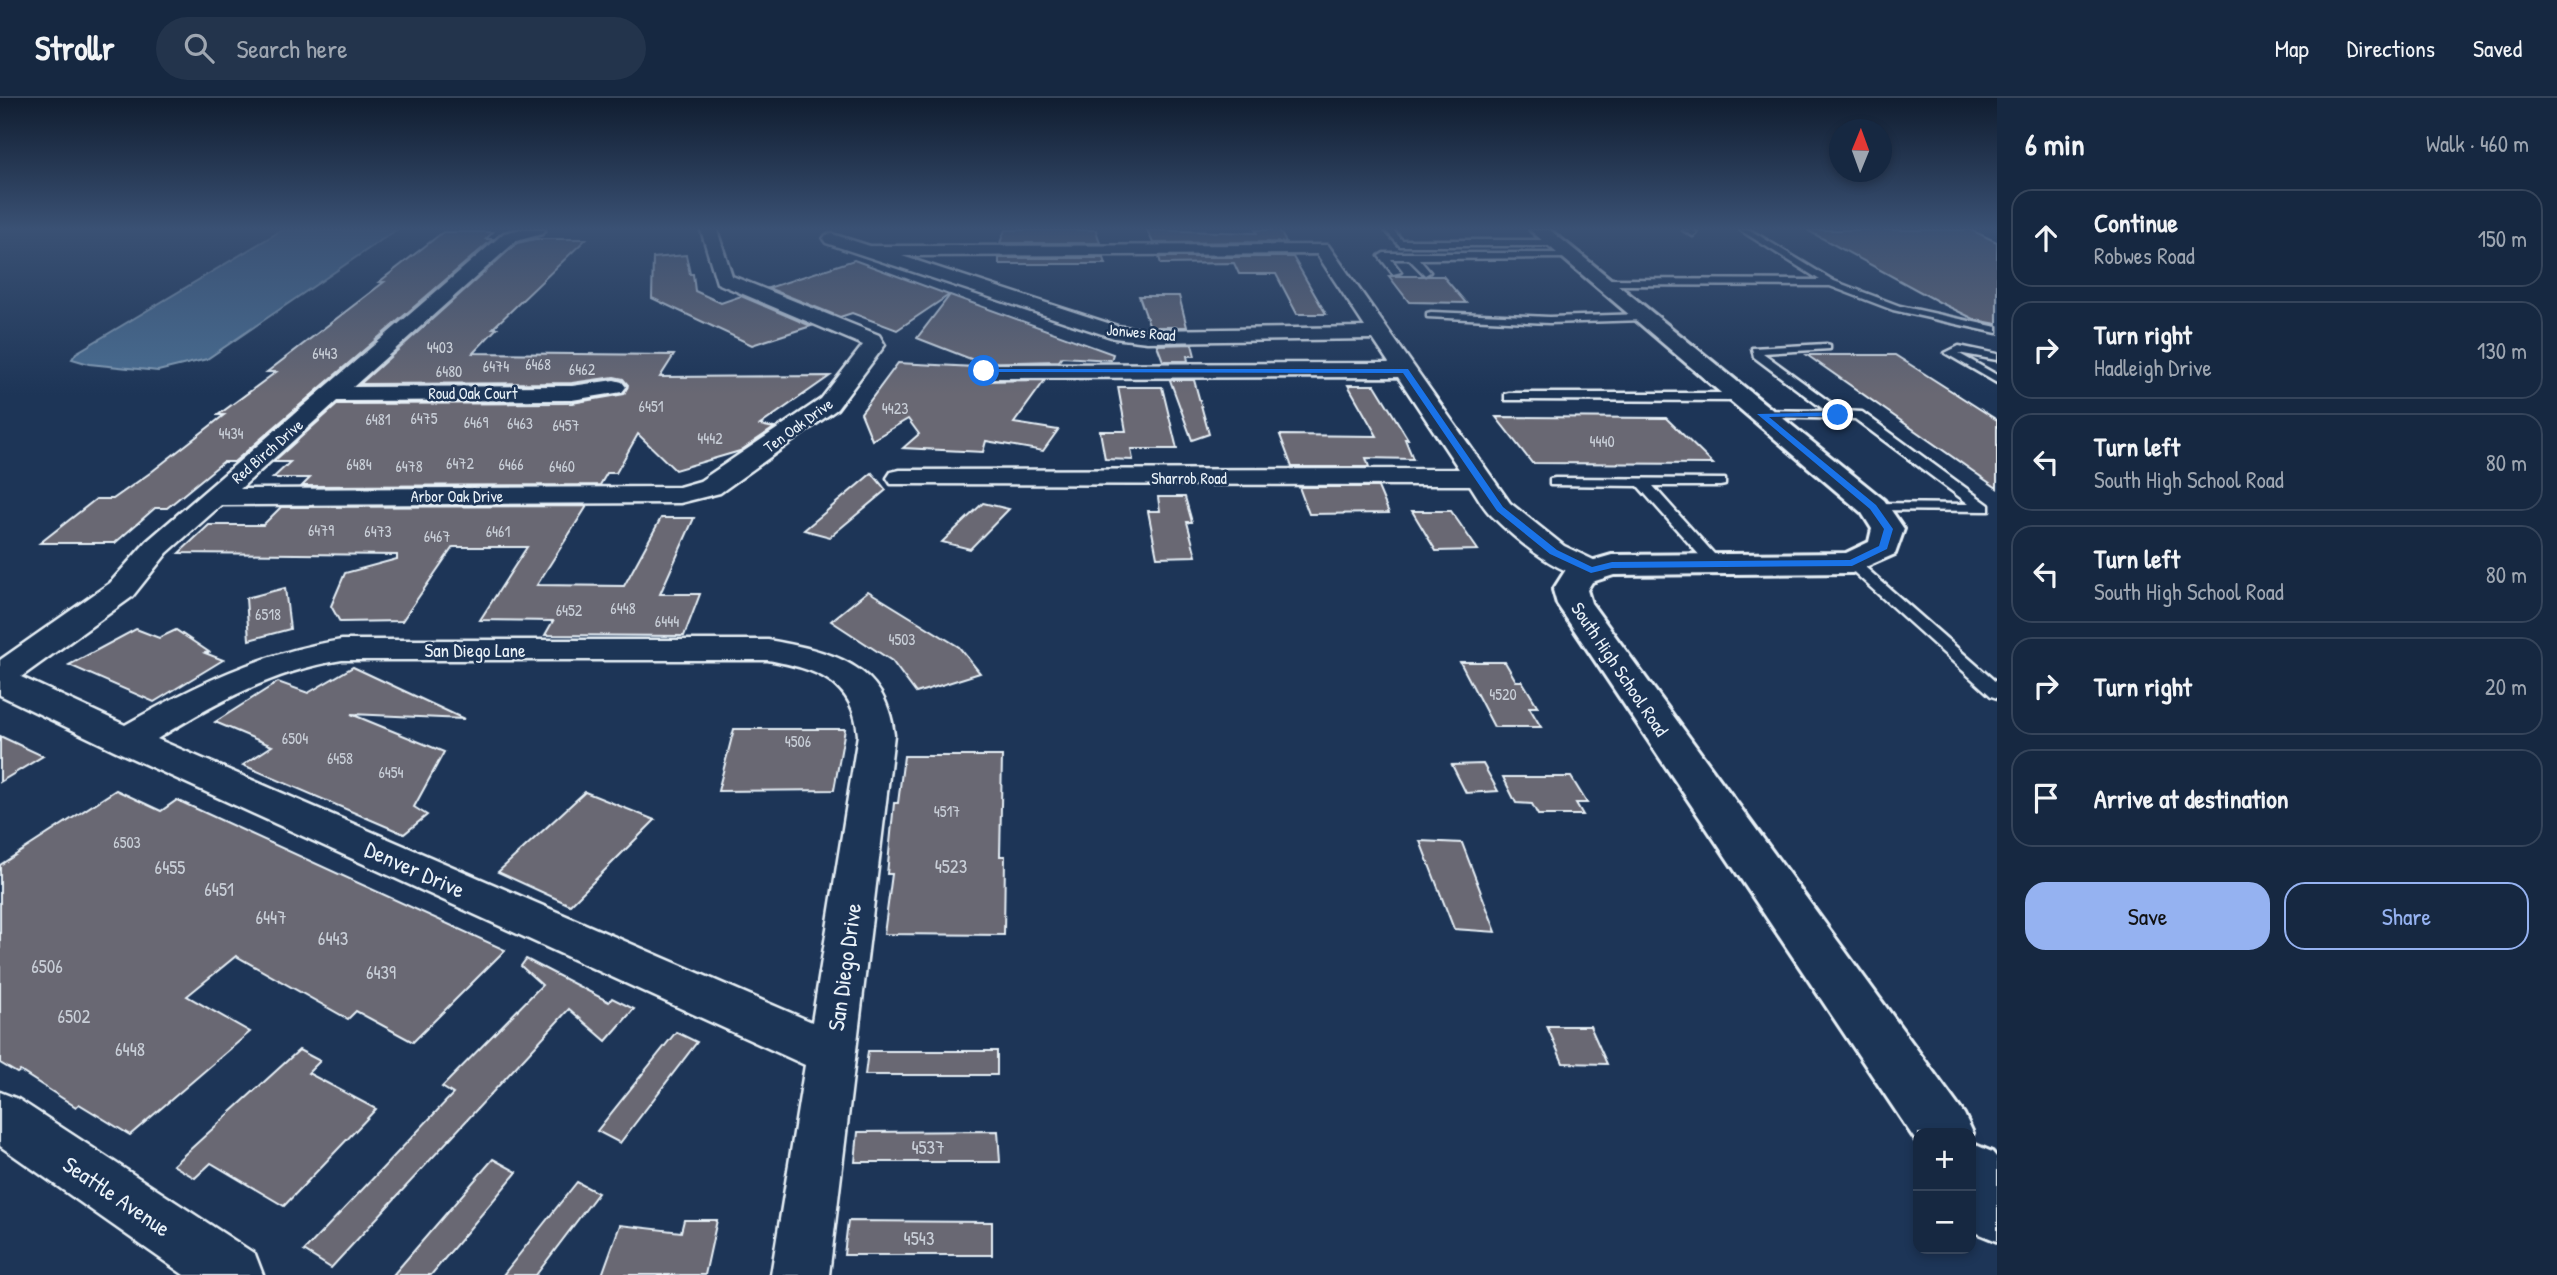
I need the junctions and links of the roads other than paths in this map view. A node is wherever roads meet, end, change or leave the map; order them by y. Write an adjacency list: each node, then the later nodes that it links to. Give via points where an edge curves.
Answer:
1 (456, 285): 17 (street, Red Birch Drive)
2 (738, 285): 26 (street, Ten Oak Drive, via 874,345 830,404)
3 (973, 285): 10 (street, Jonwes Road, via 1114,332 1147,336)
4 (1347, 285): 10 (street)
5 (1606, 285): 8 (street, South High School Road)
6 (1836, 285): 9 (lane, via 1898,308)
7 (1431, 315): 8 (lane, via 1572,325)
8 (1650, 322): 19 (street, South High School Road)
9 (1997, 330)
10 (1380, 334): 13 (street)
11 (1826, 347): 20 (lane, via 1756,349)
12 (1997, 357): 15 (lane, via 1950,352)
13 (1405, 370): 14 (street); 21 (street)
14 (984, 371)
15 (1997, 380)
16 (614, 387): 17 (street, Roud Oak Court, via 572,393)
17 (332, 394): 27 (street, Red Birch Drive)
18 (1509, 397): 19 (lane)
19 (1751, 406): 20 (lane); 28 (street, South High School Road)
20 (1838, 415): 29 (lane, via 1858,415)
21 (1477, 477): 22 (street, Sharrob Road); 32 (street, via 1500,509 1525,532)
22 (900, 478)
23 (1555, 482): 24 (lane)
24 (1642, 482): 25 (lane); 31 (lane)
25 (1720, 482)
26 (699, 491): 27 (street, Arbor Oak Drive, via 680,495)
27 (214, 496): 34 (street, Red Birch Drive, via 152,551 121,590)
28 (1873, 507): 29 (lane); 30 (street, South High School Road, via 1888,529 1884,547)
29 (1990, 508)
30 (1852, 563): 31 (street, South High School Road); 35 (lane)
31 (1716, 564): 32 (street, South High School Road, via 1612,565)
32 (1591, 570): 39 (street, South High School Road, via 1579,575 1572,585 1574,604)
33 (842, 672): 36 (street, San Diego Lane, via 815,659 768,650 342,650 303,656 242,676); 37 (street, San Diego Drive, via 867,696 876,727)
34 (0, 678): 36 (street, Denver Drive)
35 (1997, 692)
36 (127, 741): 37 (street, Denver Drive)
37 (832, 1054): 43 (street, San Diego Drive)
38 (0, 1116): 42 (street, Seattle Avenue)
39 (1941, 1128)
40 (1976, 1179): 41 (street)
41 (1997, 1210)
42 (234, 1275)
43 (800, 1275)

